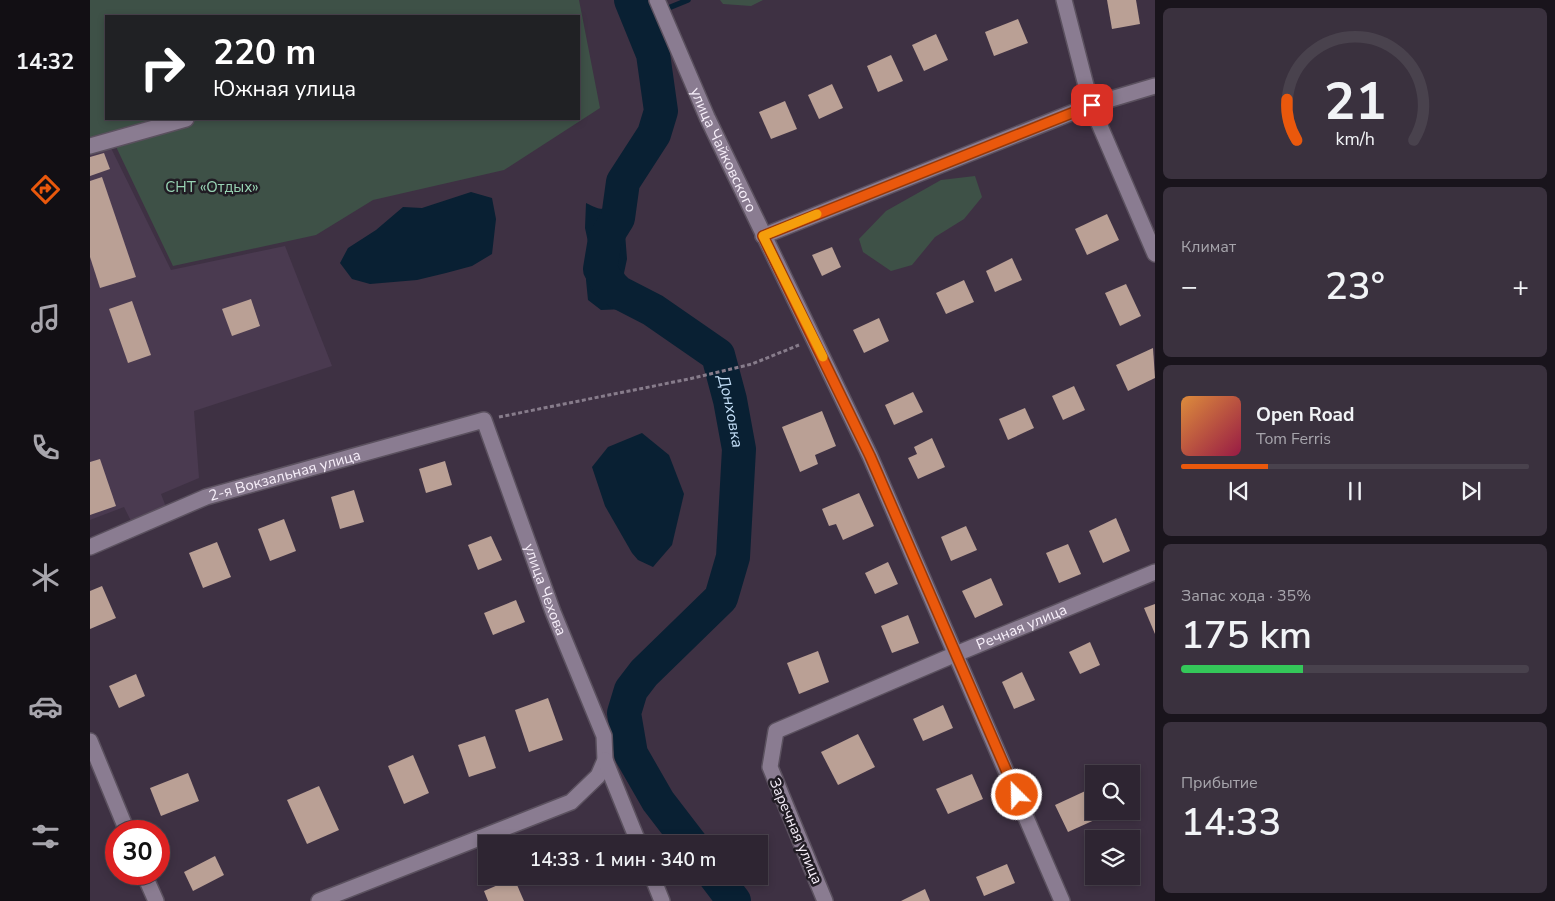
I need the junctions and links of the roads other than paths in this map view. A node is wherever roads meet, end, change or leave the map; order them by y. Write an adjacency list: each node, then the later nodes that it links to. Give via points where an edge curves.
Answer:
1 (657, 0): 7 (street, улица Чайковского)
2 (1064, 0): 4 (street)
3 (1155, 86): 4 (street)
4 (1092, 105): 7 (street); 8 (street)
5 (182, 120): 6 (street)
6 (90, 146)
7 (763, 236): 12 (street, улица Чайковского, via 870,456)
8 (1155, 254)
9 (484, 420): 10 (street, 2-я Вокзальная улица, via 206,497); 15 (street, улица Чехова, via 553,612 604,736)
10 (90, 547)
11 (1155, 572): 12 (street, Речная улица)
12 (956, 654): 13 (street, Речная улица); 24 (street, улица Чайковского)
13 (776, 731): 23 (street, Заречная улица, via 770,767)
14 (90, 741): 16 (street)
15 (605, 760): 17 (street, улица Чехова); 21 (street, via 598,776 571,802)
16 (122, 820)
17 (635, 835)
18 (149, 885): 20 (street)
19 (656, 885): 22 (street)
20 (156, 901)
21 (319, 901)
22 (662, 901)
23 (825, 901)
24 (1062, 901)

